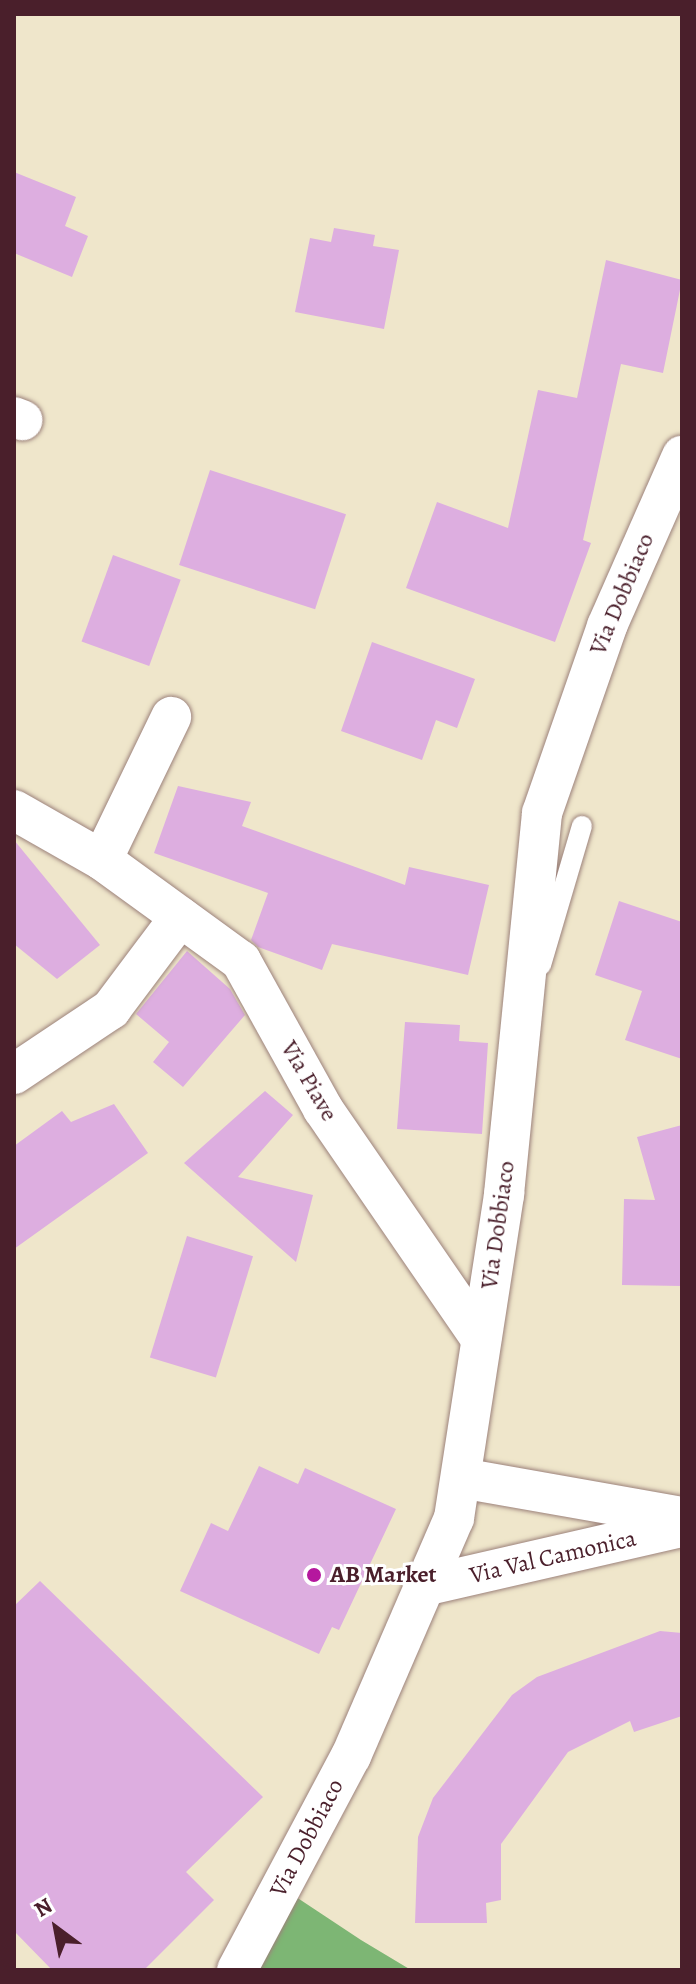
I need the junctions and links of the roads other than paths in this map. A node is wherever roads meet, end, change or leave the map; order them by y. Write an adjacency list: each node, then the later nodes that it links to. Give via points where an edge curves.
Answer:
1 (682, 456): 7 (street, Via Dobbiaco, via 607,626 542,813)
2 (171, 717): 5 (street)
3 (14, 810): 5 (street, Via Piave)
4 (582, 826): 7 (lane)
5 (102, 860): 6 (street, Via Piave)
6 (180, 917): 8 (street, via 111,1009); 9 (street, Via Piave, via 241,961 323,1109)
7 (522, 1022): 9 (street, Via Dobbiaco)
8 (14, 1074)
9 (481, 1339): 10 (street, Via Dobbiaco)
10 (461, 1478): 11 (street, Via Val Camonica); 13 (street, Via Dobbiaco, via 454,1518)
11 (682, 1517)
12 (682, 1527): 13 (street, Via Val Camonica)
13 (424, 1586): 14 (street, Via Dobbiaco, via 351,1756)
14 (237, 1970)

